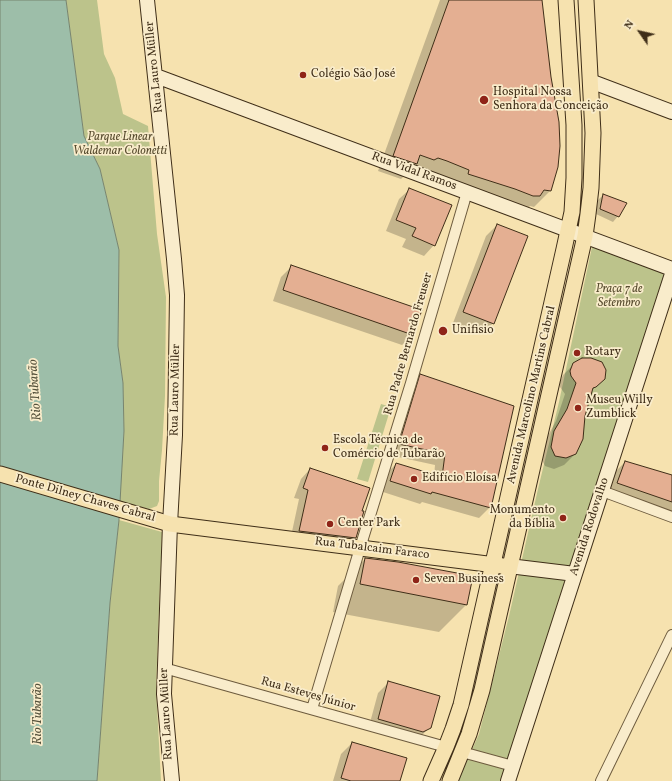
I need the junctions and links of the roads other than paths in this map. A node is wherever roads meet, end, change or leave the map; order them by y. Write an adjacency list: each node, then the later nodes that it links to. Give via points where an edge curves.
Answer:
1 (147, 0): 5 (street, Rua Lauro Müller)
2 (566, 0): 4 (main road, Avenida Marcolino Martins Cabral)
3 (586, 0): 6 (main road, Avenida Marcolino Martins Cabral)
4 (569, 43): 6 (main road, via 578,72 582,78); 9 (main road, Avenida Marcolino Martins Cabral, via 574,153)
5 (156, 76): 8 (street, Rua Vidal Ramos); 16 (street, Rua Lauro Müller, via 177,295 175,435)
6 (590, 81): 7 (street); 10 (main road, Avenida Marcolino Martins Cabral, via 592,158)
7 (672, 112)
8 (467, 192): 9 (street, Rua Vidal Ramos); 17 (street, Rua Padre Bernardo Freuser)
9 (569, 230): 10 (street, Rua Vidal Ramos); 18 (main road, Avenida Marcolino Martins Cabral)
10 (585, 236): 11 (street, Rua Vidal Ramos); 19 (main road, Avenida Marcolino Martins Cabral)
11 (672, 269)
12 (672, 274): 14 (street, Avenida Rodovalho)
13 (0, 474): 16 (main road, Ponte Dilney Chaves Cabral)
14 (602, 491): 15 (street); 20 (street, Avenida Rodovalho)
15 (672, 517)
16 (170, 524): 17 (main road, Rua Tubalcaim Faraco); 22 (street, Rua Lauro Müller)
17 (360, 548): 18 (main road, Rua Tubalcaim Faraco); 23 (street, Rua Padre Bernardo Freuser)
18 (493, 564): 19 (main road, Rua Tubalcaim Faraco); 24 (main road, Avenida Marcolino Martins Cabral, via 461,705)
19 (509, 566): 20 (street, Rua Tubalcaim Faraco); 25 (main road, Avenida Marcolino Martins Cabral, via 482,690)
20 (575, 574): 26 (street, Avenida Rodovalho)
21 (672, 635): 31 (street)
22 (164, 668): 23 (street, Rua Esteves Júnior); 27 (street, Rua Lauro Müller)
23 (312, 710): 24 (street, Rua Esteves Júnior)
24 (446, 747): 28 (main road, Avenida Marcolino Martins Cabral)
25 (462, 752): 26 (street); 29 (main road, Avenida Marcolino Martins Cabral)
26 (513, 766): 30 (street, Avenida Rodovalho)
27 (172, 781)
28 (431, 781)
29 (450, 781)
30 (508, 781)
31 (601, 781)

